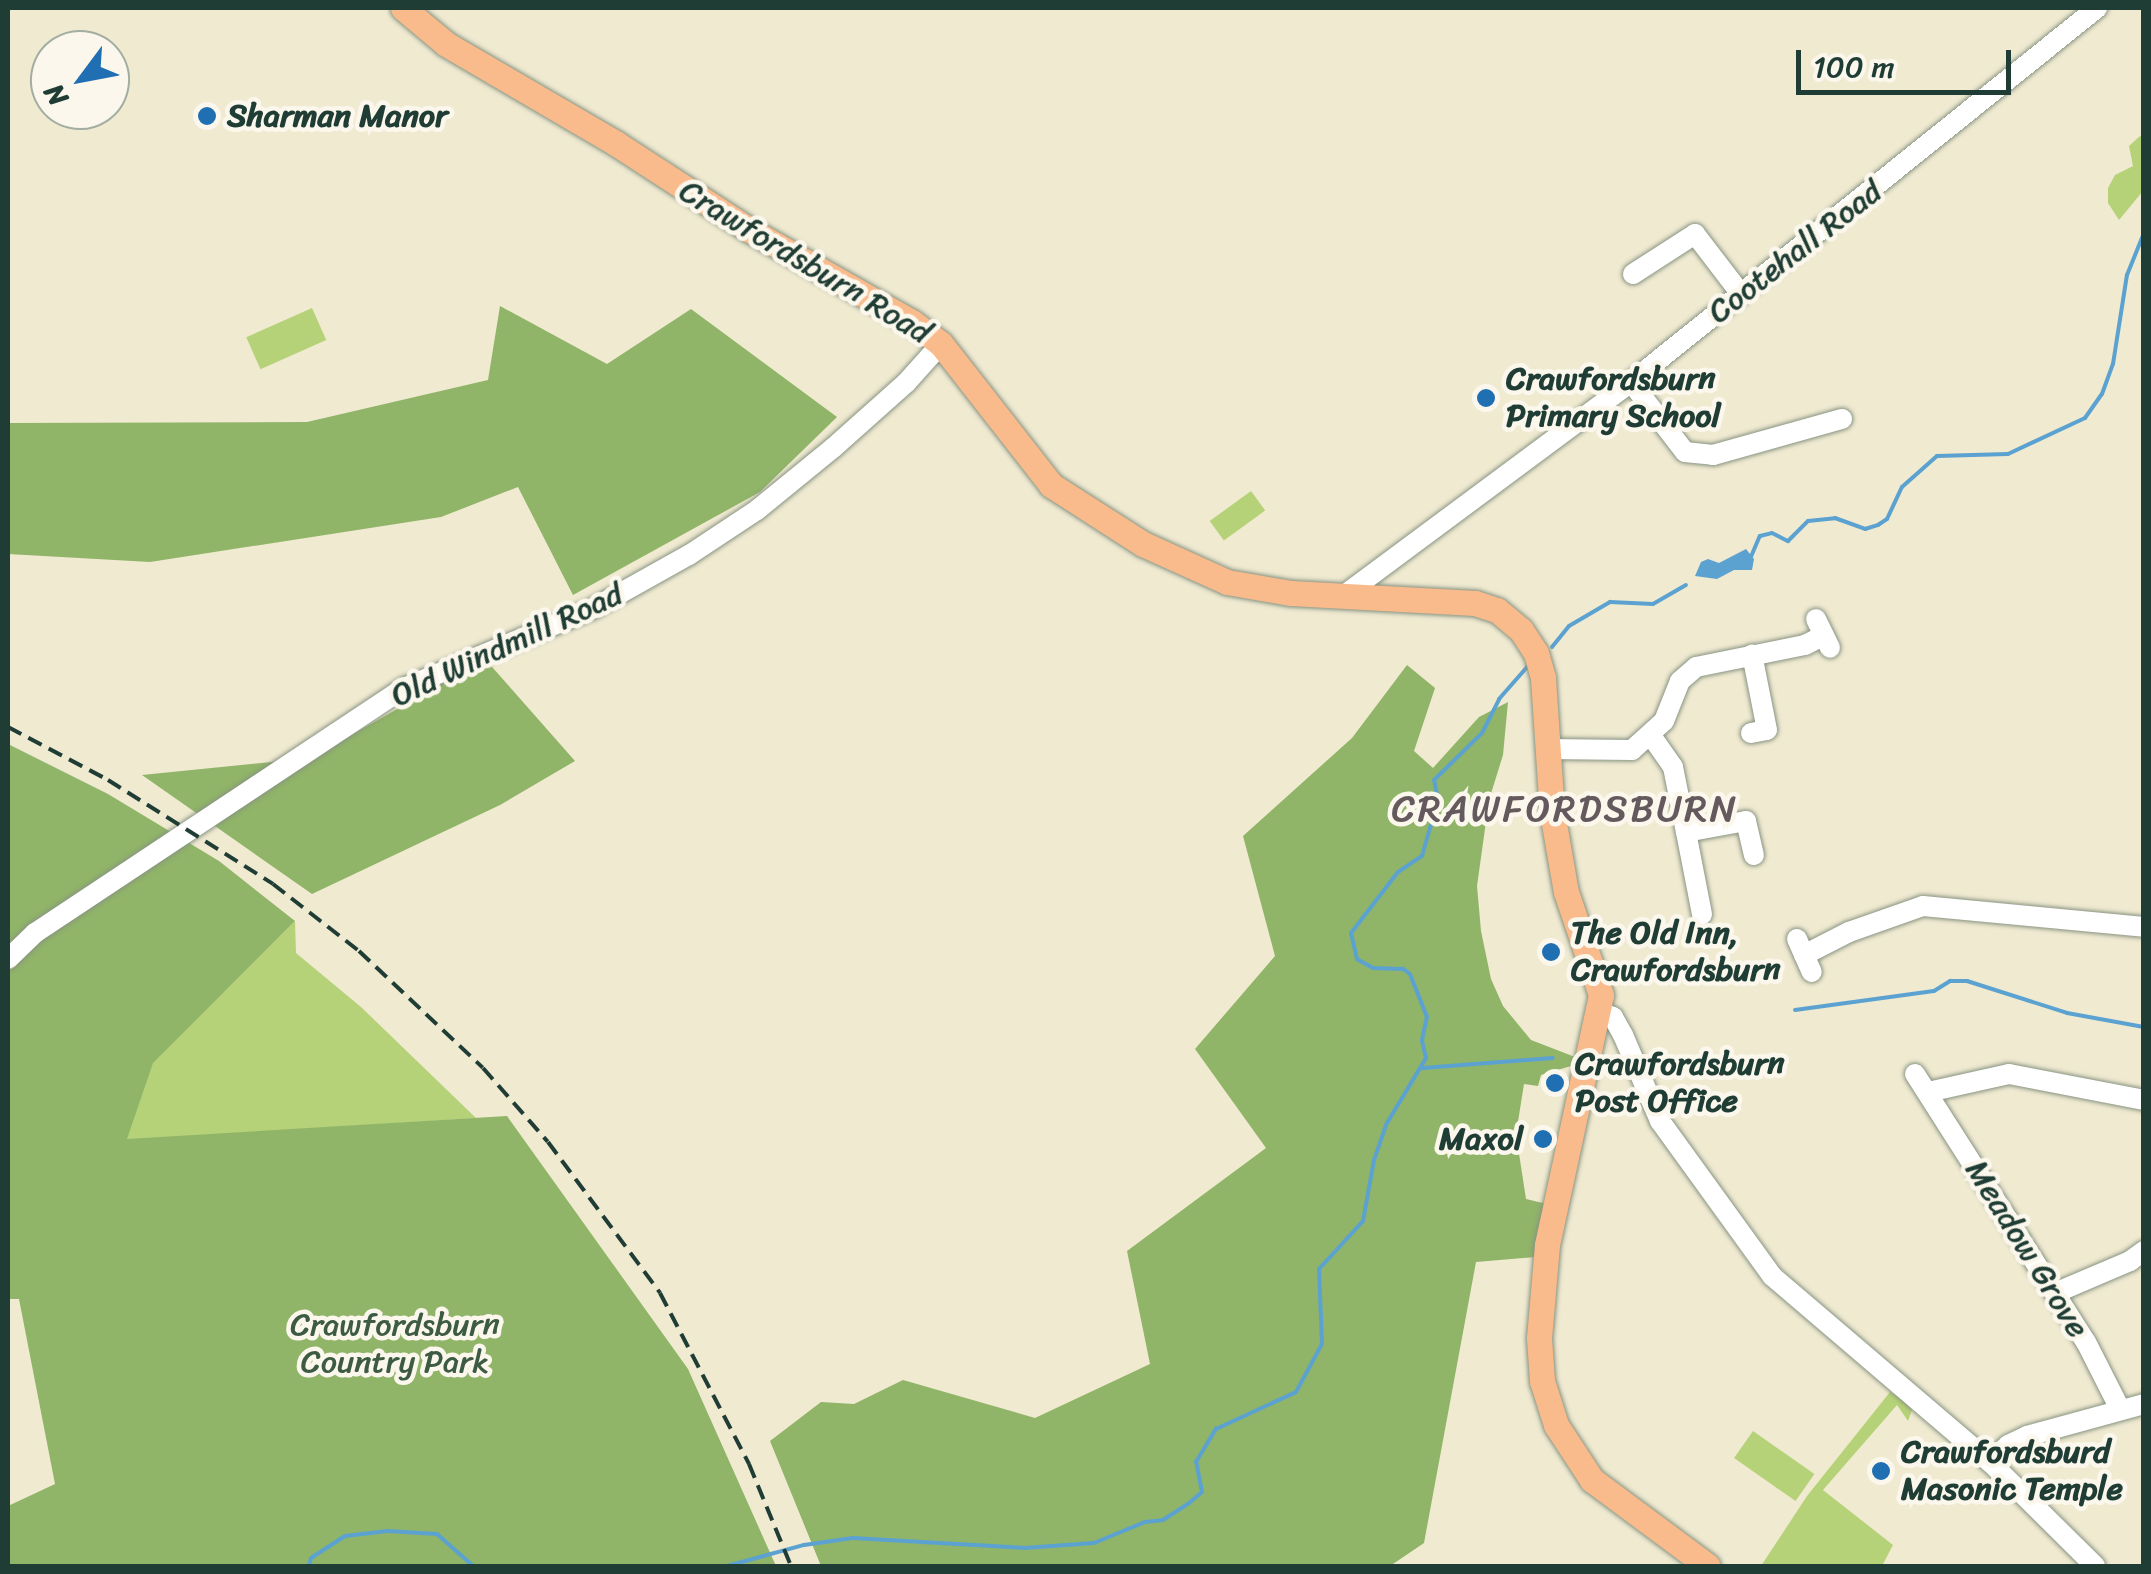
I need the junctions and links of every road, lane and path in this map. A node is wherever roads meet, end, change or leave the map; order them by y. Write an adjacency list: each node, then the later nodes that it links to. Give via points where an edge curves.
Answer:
1 (403, 8): 5 (main road, Crawfordsburn Road, via 446,44)
2 (2097, 8): 4 (street, Cootehall Road)
3 (1633, 274): 4 (street, via 1695,234)
4 (1741, 294): 6 (street, Cootehall Road)
5 (941, 344): 8 (main road, Crawfordsburn Road, via 1051,485 1088,512 1227,582); 19 (street, Old Windmill Road, via 833,448 690,555 594,608 404,688 35,933)
6 (1631, 382): 7 (street, via 1685,452 1713,455); 8 (street, Cootehall Road)
7 (1842, 419)
8 (1343, 596): 13 (main road, Crawfordsburn Road, via 1475,603 1506,616 1540,665)
9 (1823, 634): 10 (street, via 1806,645)
10 (1752, 654): 11 (street); 12 (street, via 1696,667 1680,681)
11 (1767, 730)
12 (1652, 737): 13 (street, via 1615,753); 14 (street, via 1672,767)
13 (1547, 750): 20 (main road, Crawfordsburn Road, via 1566,892 1601,995)
14 (1686, 832): 15 (street, via 1745,815); 16 (street)
15 (1754, 854)
16 (1702, 914)
17 (2144, 926): 18 (street, via 1924,906)
18 (1805, 955)
19 (8, 959)
20 (1600, 1012): 28 (street, via 1613,1017 1660,1121 1772,1276); 29 (main road, via 1548,1245 1542,1381 1556,1425 1592,1480)
21 (1914, 1074): 22 (street, Meadow Grove)
22 (1928, 1092): 23 (street, via 2009,1074); 25 (street, Meadow Grove)
23 (2144, 1100)
24 (2144, 1251): 25 (street)
25 (2055, 1293): 27 (street, Meadow Grove)
26 (2144, 1404): 27 (street)
27 (2120, 1409): 28 (street, via 2026,1436)
28 (1990, 1462): 30 (street)
29 (1708, 1566)
30 (2096, 1566)

